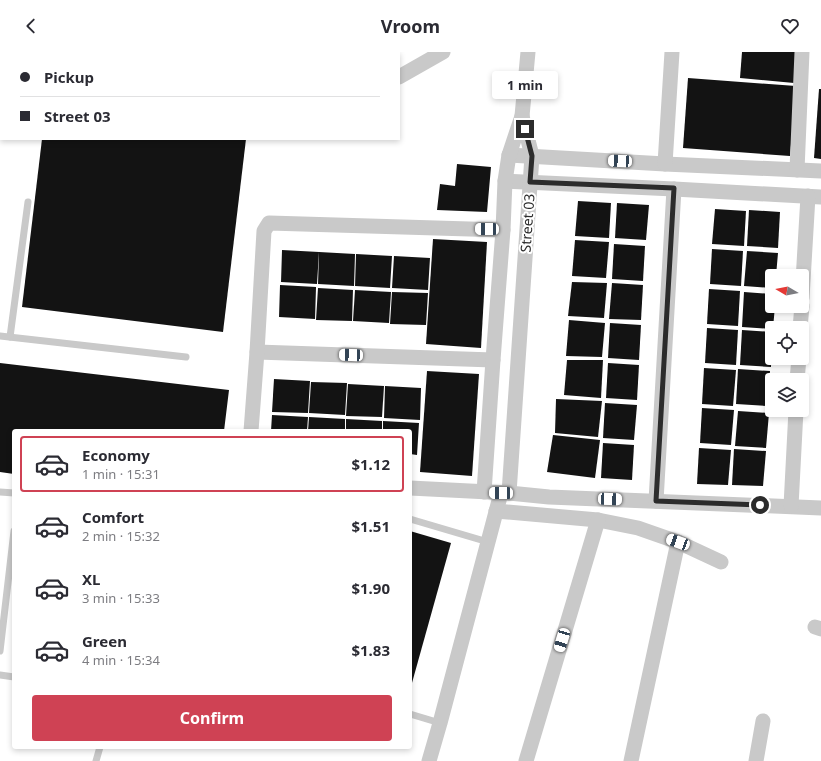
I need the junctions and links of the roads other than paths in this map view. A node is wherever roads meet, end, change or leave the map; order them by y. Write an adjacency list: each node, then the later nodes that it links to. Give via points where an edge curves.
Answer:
1 (443, 52): 5 (street)
2 (528, 52): 6 (street)
3 (672, 52): 9 (street)
4 (802, 52): 10 (street)
5 (400, 76)
6 (522, 116): 7 (street, Street 03); 8 (street, Street 03)
7 (509, 155): 8 (street); 12 (street, Street 03)
8 (532, 156): 9 (street); 13 (street, Street 03)
9 (665, 164): 10 (street)
10 (797, 170): 11 (street)
11 (821, 171)
12 (505, 181): 13 (street); 17 (street, Street 03)
13 (530, 182): 14 (street); 30 (street, Street 03)
14 (674, 188): 15 (street); 31 (street)
15 (814, 197): 18 (street)
16 (28, 202): 20 (lane)
17 (503, 230): 21 (street, via 269,223 264,231); 23 (street, Street 03)
18 (805, 269)
19 (0, 336): 20 (lane)
20 (10, 337): 22 (lane)
21 (257, 352): 23 (street); 25 (street)
22 (186, 357)
23 (493, 360): 28 (street, Street 03)
24 (796, 417): 32 (street)
25 (251, 429)
26 (412, 488): 28 (street)
27 (0, 492): 29 (lane)
28 (484, 492): 30 (street)
29 (12, 493)
30 (505, 493): 31 (street); 34 (street, Street 03)
31 (656, 501): 32 (street)
32 (790, 506): 33 (street)
33 (821, 508)
34 (496, 511): 36 (street); 37 (street, Street 03)
35 (412, 519): 37 (lane)
36 (598, 520): 38 (street, via 638,528); 50 (street)
37 (488, 542): 46 (street, Street 03)
38 (678, 542): 40 (street); 51 (street)
39 (12, 548): 41 (lane)
40 (721, 562)
41 (0, 650)
42 (0, 675): 43 (lane)
43 (12, 677)
44 (412, 715): 46 (lane)
45 (764, 720): 52 (street)
46 (440, 724): 49 (street, Street 03)
47 (99, 749): 48 (lane)
48 (96, 761)
49 (429, 761)
50 (526, 761)
51 (631, 761)
52 (756, 761)

